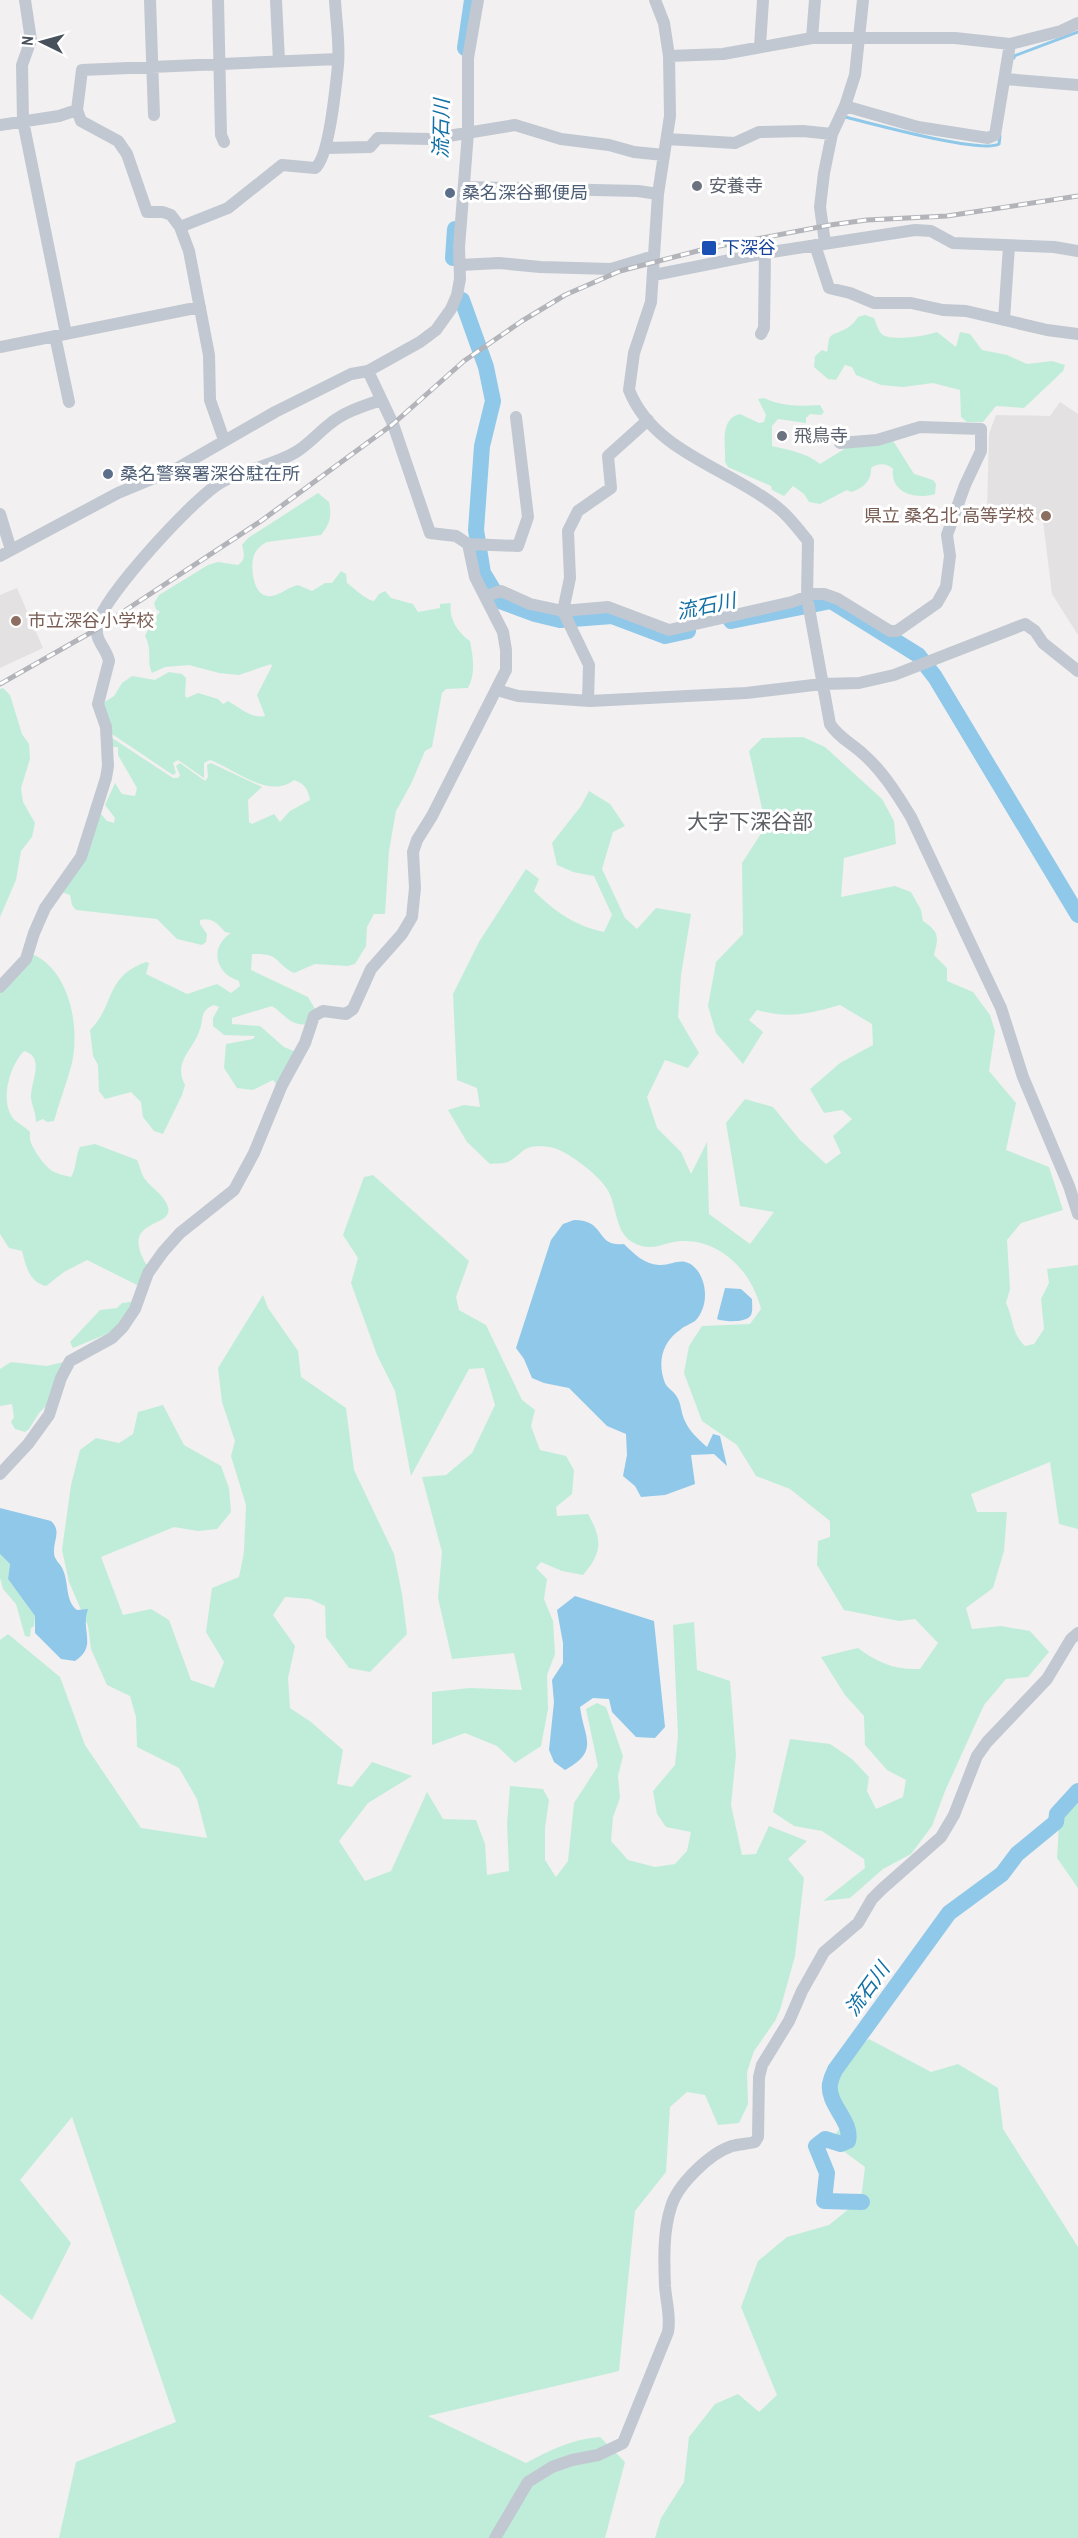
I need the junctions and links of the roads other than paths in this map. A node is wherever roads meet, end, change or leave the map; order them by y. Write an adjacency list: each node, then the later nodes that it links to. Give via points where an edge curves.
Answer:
1 (25, 0): 26 (street, via 31,40 22,65)
2 (150, 0): 20 (street)
3 (218, 0): 19 (street)
4 (276, 0): 18 (street)
5 (335, 0): 17 (street)
6 (478, 0): 28 (street, via 468,58)
7 (655, 0): 16 (street, via 664,23)
8 (763, 0): 15 (street)
9 (815, 0): 12 (street)
10 (862, 0): 13 (street)
11 (1078, 23): 14 (street)
12 (812, 38): 13 (street); 15 (street)
13 (860, 39): 14 (street, via 955,38); 23 (street)
14 (1010, 45): 21 (street)
15 (760, 46): 16 (street, via 723,54)
16 (669, 56): 30 (street, via 672,97)
17 (338, 59): 18 (street); 32 (street)
18 (279, 61): 19 (street)
19 (220, 64): 20 (street); 31 (street)
20 (153, 67): 24 (street, via 81,70); 25 (street)
21 (1005, 79): 22 (street); 23 (street, via 995,135 988,138 918,127)
22 (1078, 85)
23 (845, 106): 29 (street)
24 (77, 110): 26 (street); 36 (street, via 81,121 118,141 127,154 147,212 171,215)
25 (154, 115)
26 (23, 121): 27 (street); 48 (street)
27 (0, 125)
28 (465, 134): 32 (street, via 430,139 378,138 370,147); 33 (street, via 515,125 561,139); 34 (street)
29 (832, 134): 30 (street, via 759,132 735,143); 37 (street, via 820,207)
30 (667, 139): 33 (street)
31 (224, 142)
32 (326, 148): 36 (street, via 318,167 282,165 228,208)
33 (664, 154): 35 (street)
34 (465, 187): 35 (street); 42 (street)
35 (658, 194): 41 (street)
36 (180, 227): 44 (street)
37 (820, 244): 38 (street, via 915,230 931,231 952,243); 40 (street); 45 (street, via 829,288 874,303 911,303)
38 (1009, 246): 39 (street); 45 (street)
39 (1078, 251)
40 (765, 253): 43 (street); 46 (street)
41 (654, 256): 42 (street, via 611,269 499,263); 43 (street)
42 (460, 265): 50 (street, via 457,295 436,330)
43 (654, 275): 54 (street, via 651,302 628,383 631,396)
44 (200, 307): 48 (street); 55 (street, via 209,355 210,400)
45 (1004, 320): 47 (street)
46 (761, 334)
47 (1078, 334)
48 (60, 335): 49 (street); 52 (street)
49 (0, 347)
50 (368, 371): 51 (street); 55 (street, via 351,374)
51 (381, 400): 58 (street, via 430,533 456,536); 67 (street, via 342,415 298,451 220,483 205,494 138,565 98,621 96,638 109,661 98,704 105,727 106,778 81,857 45,908 26,959)
52 (69, 402)
53 (516, 417): 58 (street, via 528,517 518,546)
54 (648, 420): 61 (street, via 663,437 762,496 793,522 808,541); 62 (street, via 608,456 611,488 578,511 568,531 570,578)
55 (224, 440): 59 (street, via 176,470 118,493)
56 (840, 443): 61 (street, via 877,440 920,427 981,429 981,451 947,535 950,556 946,587 937,603 890,632 838,599 824,594)
57 (0, 514): 59 (street)
58 (468, 544): 60 (street, via 475,577)
59 (6, 553)
60 (486, 596): 62 (street, via 501,591); 65 (street, via 503,632 506,650 506,670)
61 (807, 597): 62 (street, via 669,630 608,607); 64 (street)
62 (566, 617): 66 (street, via 589,665)
63 (1078, 670): 64 (street, via 1025,624 894,675 860,683)
64 (822, 684): 66 (street, via 746,693); 68 (street, via 826,713 836,732 873,764 911,818 1001,1008 1023,1077)
65 (497, 690): 66 (street, via 518,696); 69 (street, via 417,840 413,852 412,917 402,934 370,969 353,1009 346,1014 323,1011 314,1016 305,1043 234,1190 180,1233 163,1252 148,1273 135,1309 123,1327 70,1361 48,1415)
66 (588, 701)
67 (0, 987)
68 (1078, 1214)
69 (0, 1474)
70 (1078, 1633): 71 (street, via 1047,1679 977,1756 941,1837 882,1889 858,1923 824,1952 762,2065 755,2142 731,2146 715,2155 698,2168 677,2194 670,2208 665,2253 668,2332 623,2443 598,2455 552,2467 528,2482)
71 (495, 2538)

